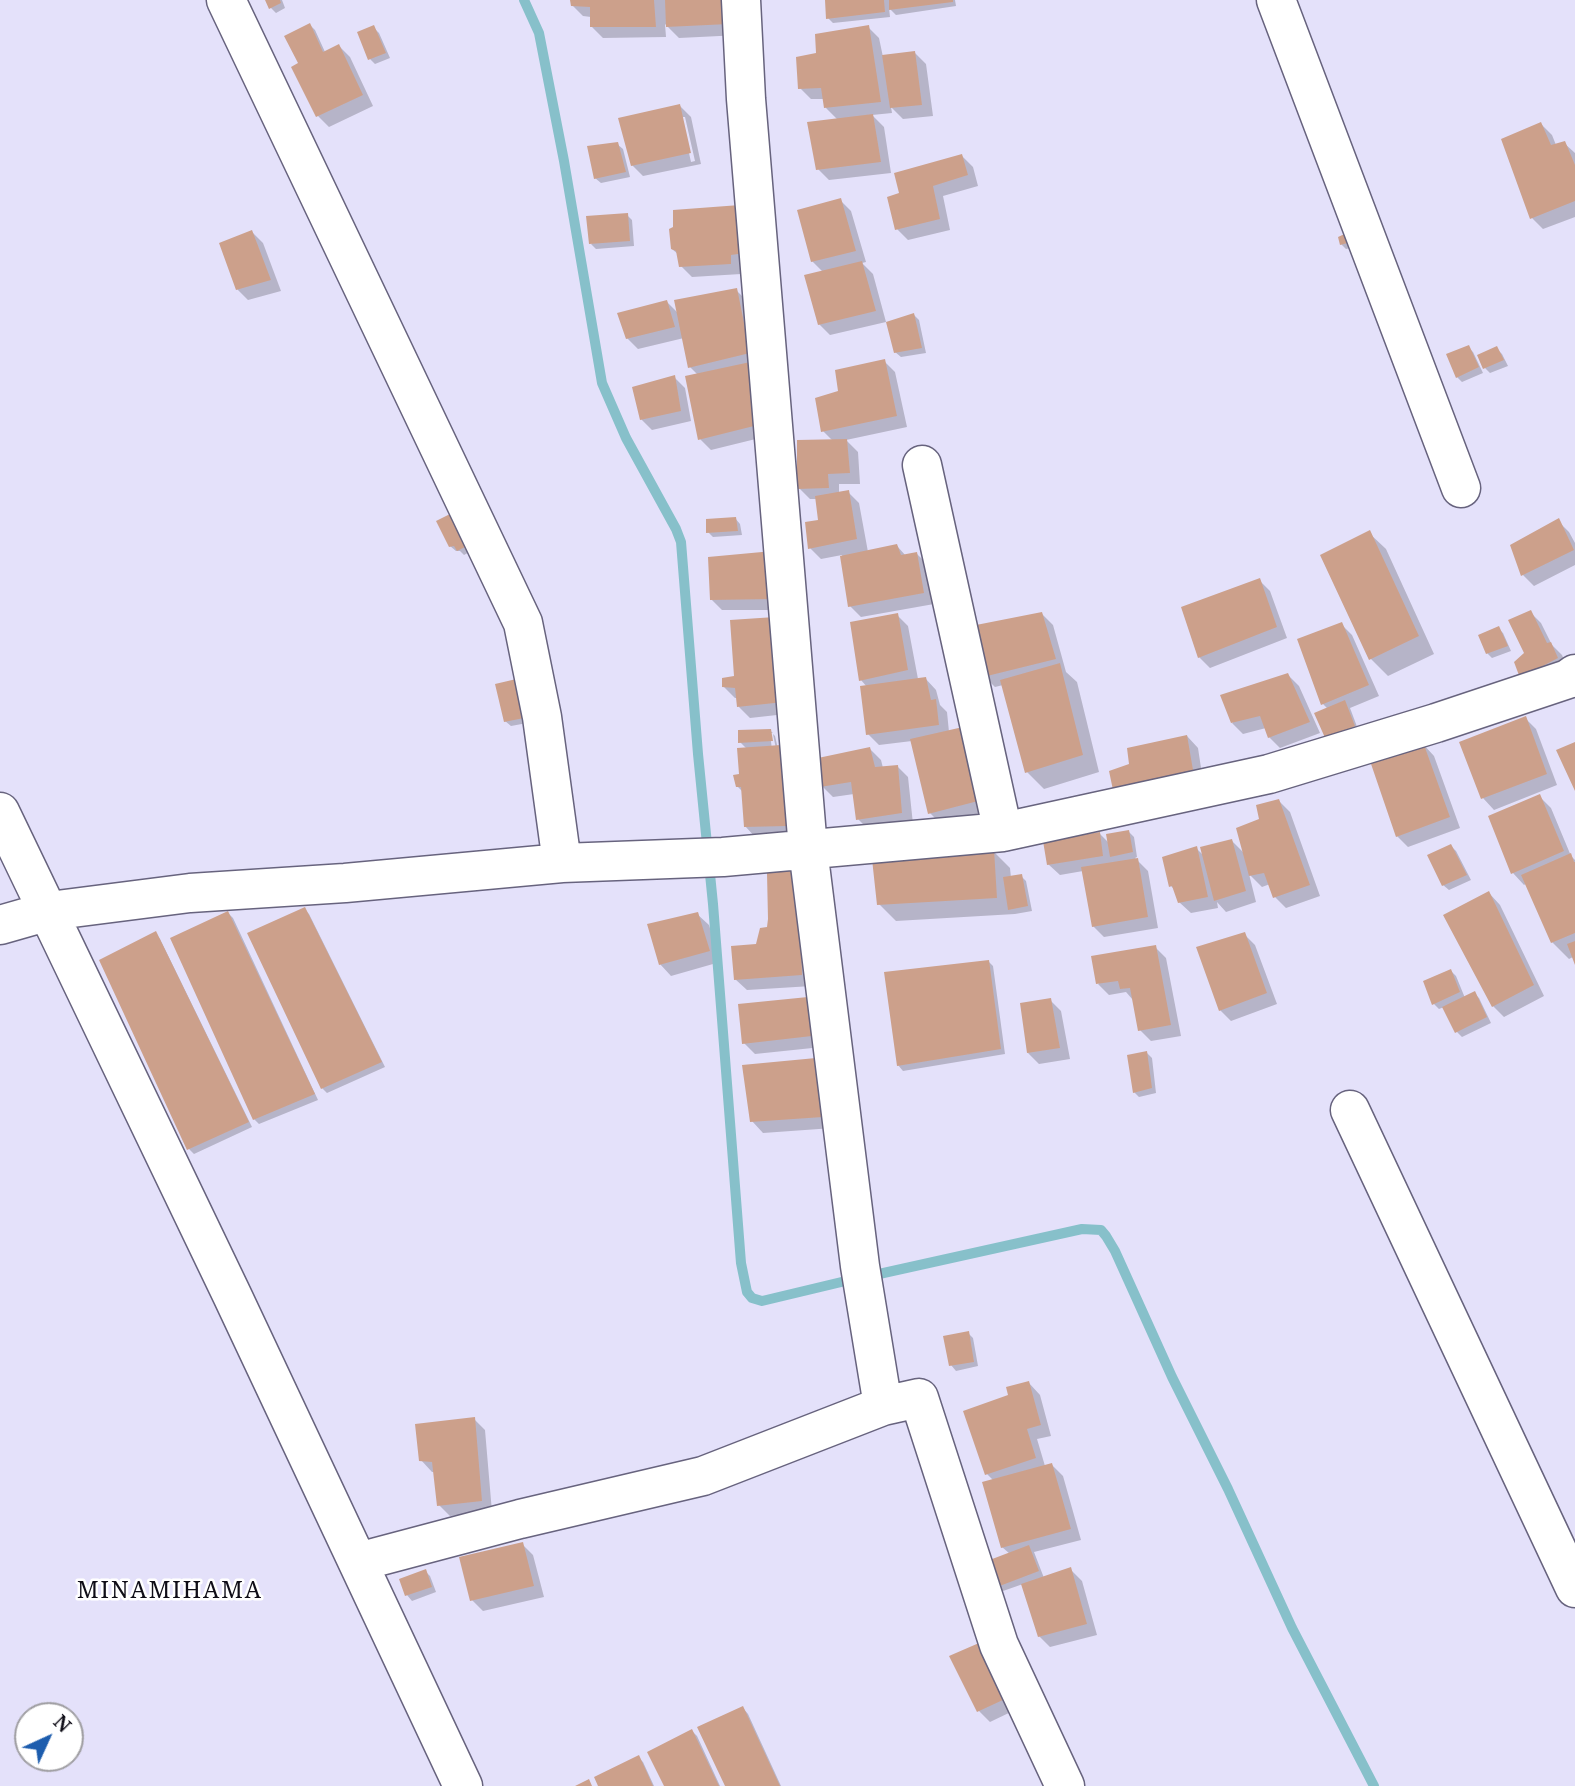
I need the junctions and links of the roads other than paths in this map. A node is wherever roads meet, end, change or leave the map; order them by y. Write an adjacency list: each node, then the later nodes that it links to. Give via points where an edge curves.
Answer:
1 (226, 0): 10 (street, via 523,623 542,718)
2 (741, 0): 9 (street)
3 (1276, 0): 5 (street)
4 (922, 466): 8 (street)
5 (1461, 488)
6 (1575, 674): 8 (street, via 1269,774)
7 (0, 812): 11 (street)
8 (1003, 832): 9 (street)
9 (808, 849): 10 (street); 14 (street, via 862,1279)
10 (562, 863): 11 (street, via 190,893)
11 (49, 911): 12 (street); 15 (street)
12 (0, 925)
13 (1350, 1110): 16 (street)
14 (883, 1406): 15 (street, via 703,1476); 18 (street, via 919,1398 999,1645)
15 (358, 1562): 17 (street)
16 (1575, 1588)
17 (463, 1786)
18 (1065, 1786)

